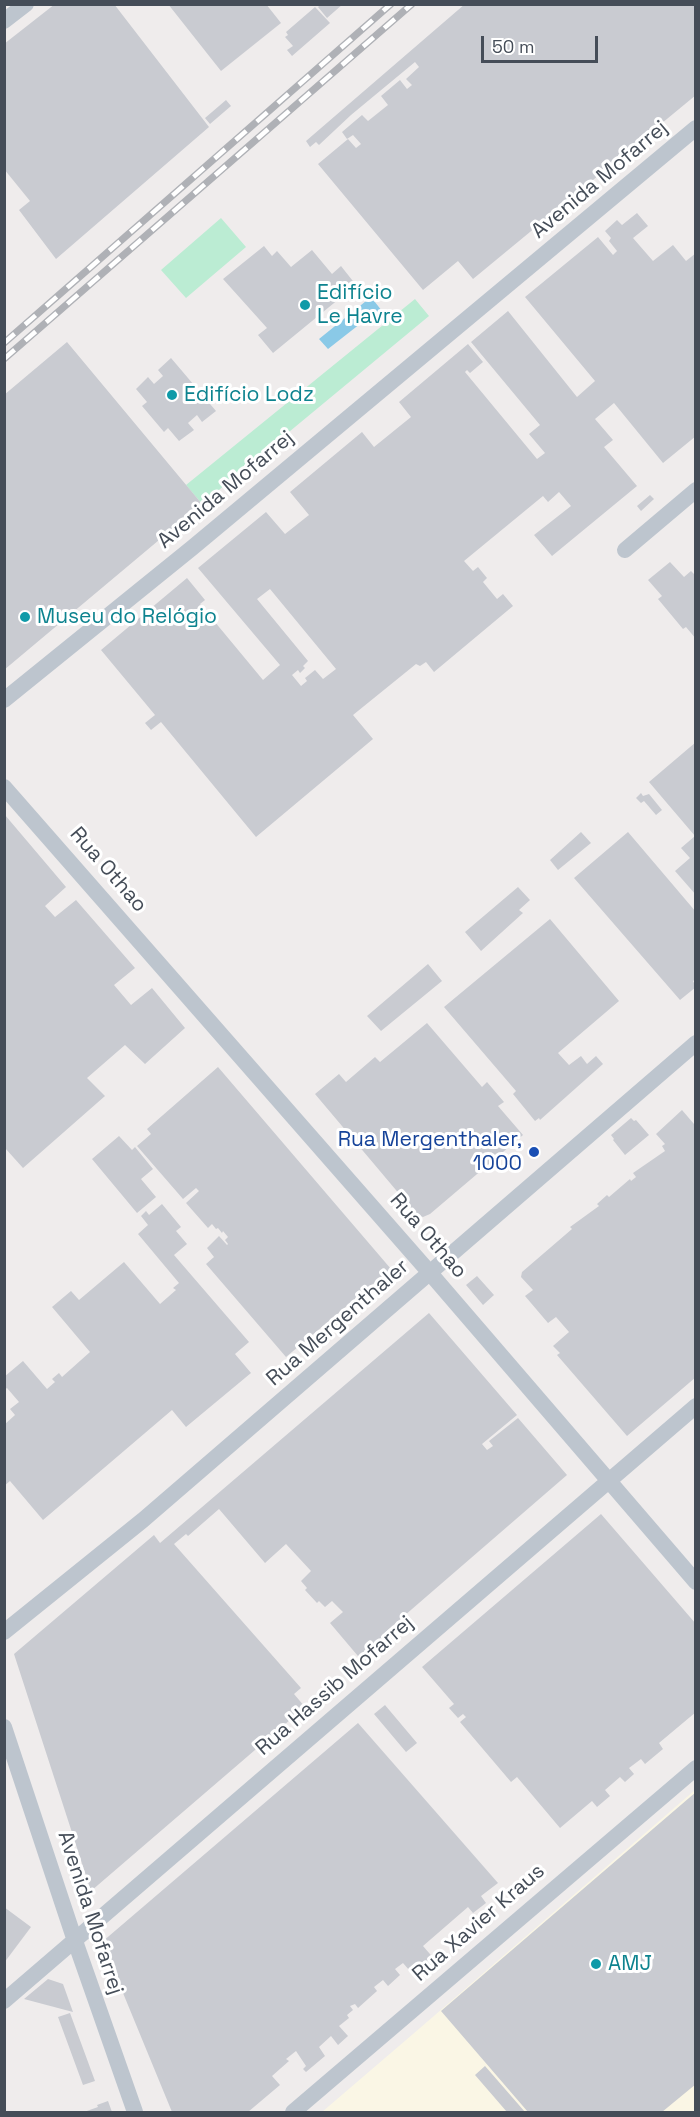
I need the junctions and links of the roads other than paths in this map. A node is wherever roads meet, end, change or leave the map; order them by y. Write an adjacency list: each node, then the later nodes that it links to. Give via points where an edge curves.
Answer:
1 (26, 4): 2 (street)
2 (6, 17)
3 (696, 128): 6 (street, Avenida Mofarrej)
4 (696, 490): 5 (street)
5 (625, 550)
6 (4, 700)
7 (4, 787): 9 (street, Rua Othao)
8 (696, 1043): 9 (street, Rua Mergenthaler)
9 (430, 1273): 11 (street, Rua Othao); 13 (street, Rua Mergenthaler, via 143,1520)
10 (696, 1406): 11 (street, Rua Hassib Mofarrej)
11 (608, 1481): 12 (street, Rua Othao); 16 (street, Rua Hassib Mofarrej)
12 (696, 1582)
13 (4, 1632)
14 (4, 1727): 16 (street, Avenida Mofarrej)
15 (696, 1768): 19 (street, Rua Xavier Kraus)
16 (75, 1941): 17 (street, Rua Hassib Mofarrej); 18 (street, Avenida Mofarrej)
17 (4, 2001)
18 (135, 2112)
19 (293, 2112)

